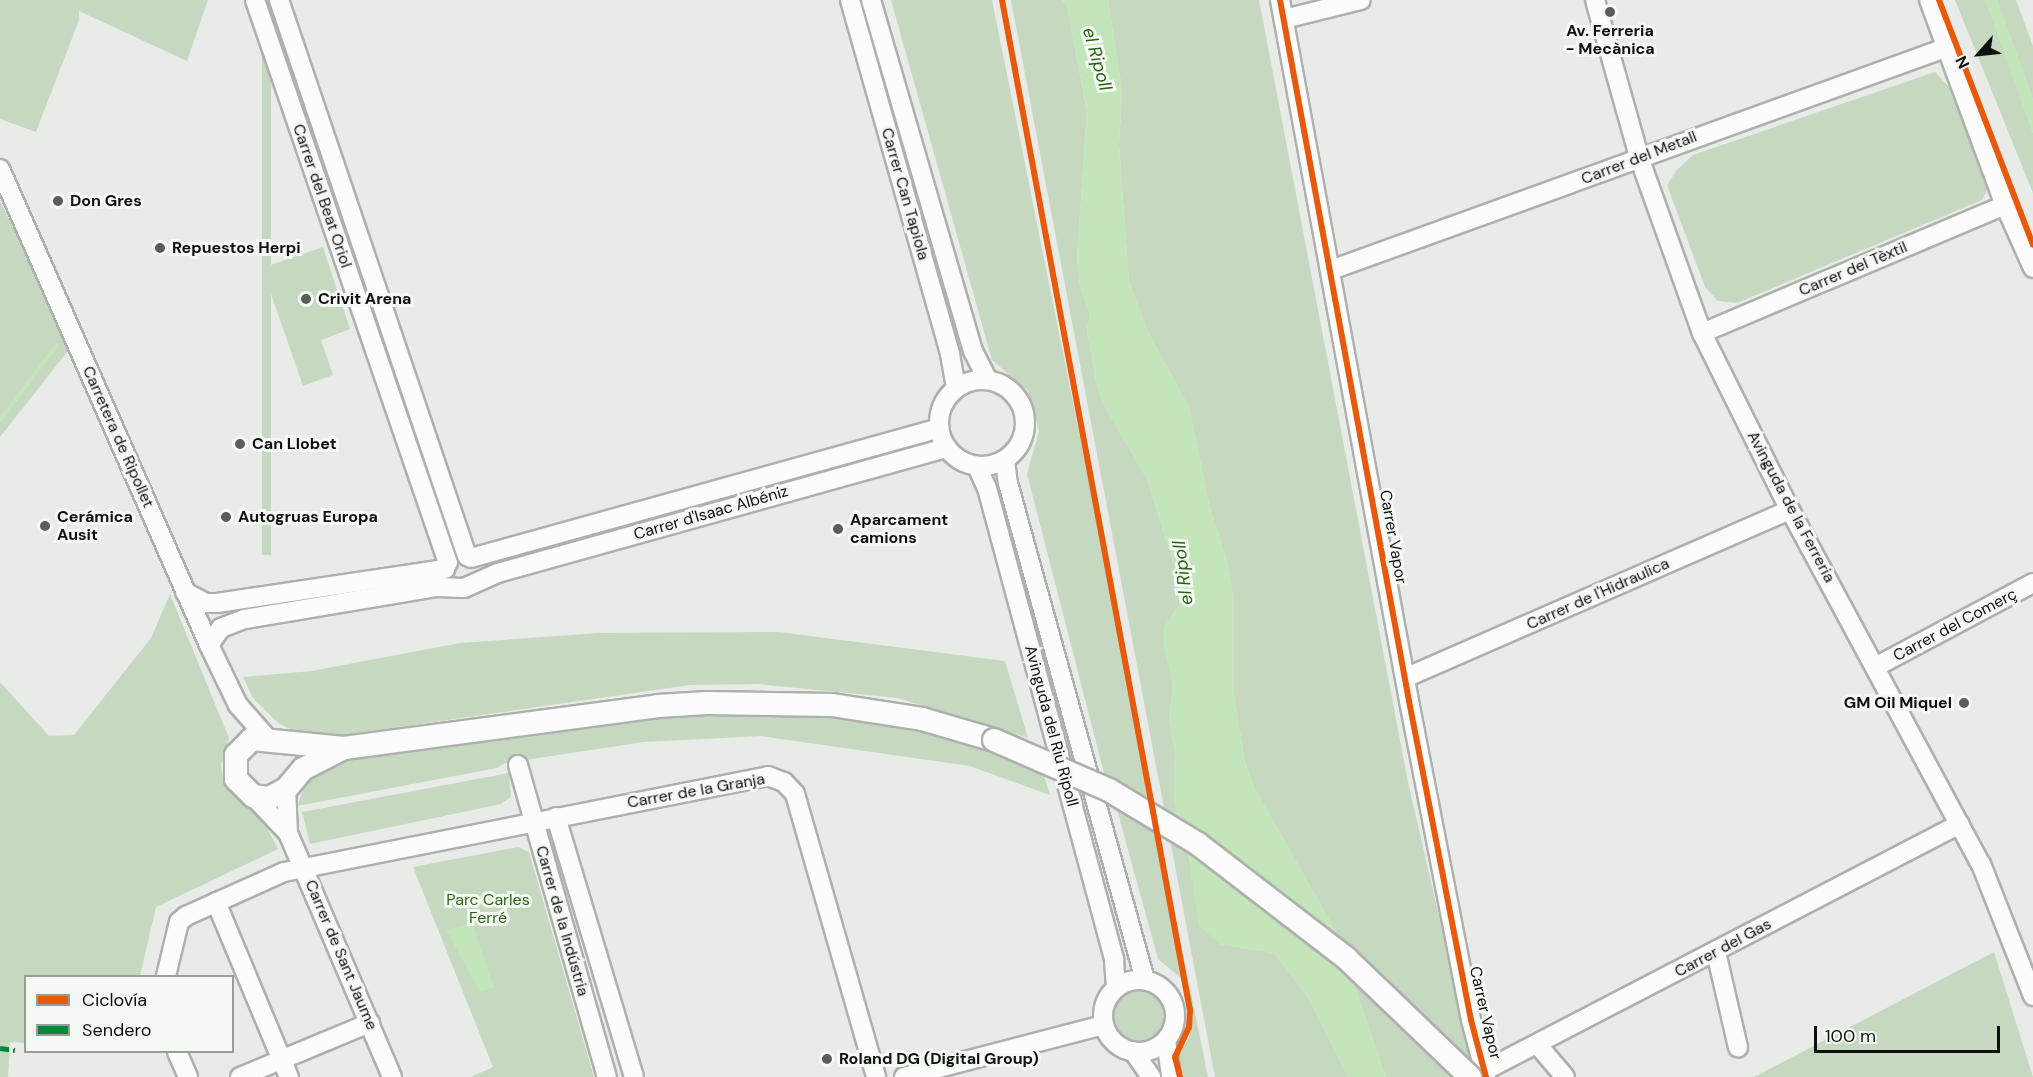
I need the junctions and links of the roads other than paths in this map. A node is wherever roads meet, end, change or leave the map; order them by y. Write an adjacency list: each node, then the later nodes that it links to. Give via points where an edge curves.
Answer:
1 (255, 0): 25 (street, Carrer del Beat Oriol)
2 (279, 0): 24 (street, Carrer del Beat Oriol)
3 (850, 0): 18 (street, Carrer Can Tapiola, via 950,354)
4 (871, 0): 17 (street, Carrer Can Tapiola, via 973,351)
5 (1280, 0): 9 (street, Carrer Vapor)
6 (1361, 0): 9 (street)
7 (1595, 0): 11 (street, Avinguda de la Ferreria)
8 (1929, 0): 10 (street)
9 (1284, 19): 15 (street, Carrer Vapor)
10 (1948, 47): 11 (street, Carrer del Metall); 13 (street)
11 (1640, 160): 15 (street, Carrer del Metall); 16 (street, Avinguda de la Ferreria)
12 (0, 169): 29 (street, Carretera de Ripollet)
13 (2005, 205): 14 (street); 16 (street, Carrer del Tèxtil)
14 (2033, 268)
15 (1331, 270): 32 (street, Carrer Vapor)
16 (1702, 333): 23 (street, Avinguda de la Ferreria)
17 (987, 379): 18 (street); 21 (street, via 1012,392 1024,411 1024,434)
18 (956, 388): 19 (street, via 942,406)
19 (939, 428): 20 (street); 24 (street, Carrer d'Isaac Albéniz)
20 (947, 448): 22 (street); 26 (street, Carrer d'Isaac Albéniz)
21 (1005, 459): 22 (street); 48 (street, Avinguda del Riu Ripoll, via 1017,517)
22 (977, 466): 49 (street, Avinguda del Riu Ripoll, via 987,488 1114,960)
23 (1790, 510): 31 (street, Avinguda de la Ferreria); 32 (street, Carrer de l'Hidraulica)
24 (469, 557): 25 (street, Carrer d'Isaac Albéniz, via 454,556); 26 (street, via 478,569)
25 (446, 566): 28 (street, via 446,578); 29 (street, Carrer d'Isaac Albéniz, via 218,603 206,603)
26 (475, 581): 28 (street, Carrer d'Isaac Albéniz, via 468,587)
27 (2033, 583): 31 (street, Carrer del Comerç)
28 (456, 587): 30 (street, Carrer d'Isaac Albéniz, via 244,619 222,628)
29 (185, 592): 30 (street, Carretera de Ripollet)
30 (209, 645): 33 (street, Carretera de Ripollet)
31 (1877, 666): 42 (street, Avinguda de la Ferreria)
32 (1405, 678): 59 (street, Carrer Vapor)
33 (238, 705): 34 (street, Carretera de Ripollet); 35 (street, Carretera de Ripollet)
34 (275, 742): 35 (main road, via 252,739); 36 (main road); 38 (main road, via 293,761)
35 (243, 745): 39 (main road, via 233,767 243,790)
36 (344, 748): 38 (main road, via 321,758); 59 (main road, bridge, via 658,706 744,702 867,710 922,719 994,740 1110,790 1198,844 1346,958)
37 (518, 765): 41 (street, Carrer de la Indústria)
38 (290, 783): 39 (main road, via 269,798); 43 (street, Carrer de Sant Jaume)
39 (254, 796): 43 (street, Carrer de Sant Jaume)
40 (556, 817): 41 (street, Carrer de la Granja); 65 (street, Carrer de la Indústria); 66 (street, Carrer de la Granja, via 768,776 791,788)
41 (533, 822): 44 (street, Carrer de la Granja); 64 (street, Carrer de la Indústria)
42 (1960, 824): 46 (street, Carrer del Gas); 50 (street, Avinguda de la Ferreria, via 1985,874)
43 (288, 833): 44 (street, Carrer de Sant Jaume)
44 (303, 866): 45 (street, Carrer de la Granja); 51 (street, Carrer de Sant Jaume)
45 (216, 902): 47 (street, Carrer de la Granja, via 179,922); 58 (street)
46 (1716, 952): 54 (street, Carrer del Gas); 55 (street)
47 (166, 975)
48 (1145, 980): 49 (street); 53 (street, via 1171,999 1175,1020)
49 (1116, 988): 52 (street, via 1105,1005)
50 (2033, 996)
51 (370, 1023): 58 (street); 63 (street, Carrer de Sant Jaume)
52 (1104, 1025): 56 (street, via 1115,1042); 67 (street)
53 (1166, 1040): 56 (street, via 1151,1050); 69 (street)
54 (1536, 1044): 59 (street, Carrer del Gas); 70 (street)
55 (1738, 1047)
56 (1133, 1051): 68 (street)
57 (177, 1053): 60 (street)
58 (282, 1059): 61 (street); 62 (street)
59 (1480, 1075)
60 (188, 1077)
61 (240, 1077)
62 (289, 1077)
63 (392, 1077)
64 (607, 1077)
65 (634, 1077)
66 (876, 1077)
67 (904, 1077)
68 (1151, 1077)
69 (1170, 1077)
70 (1565, 1077)

